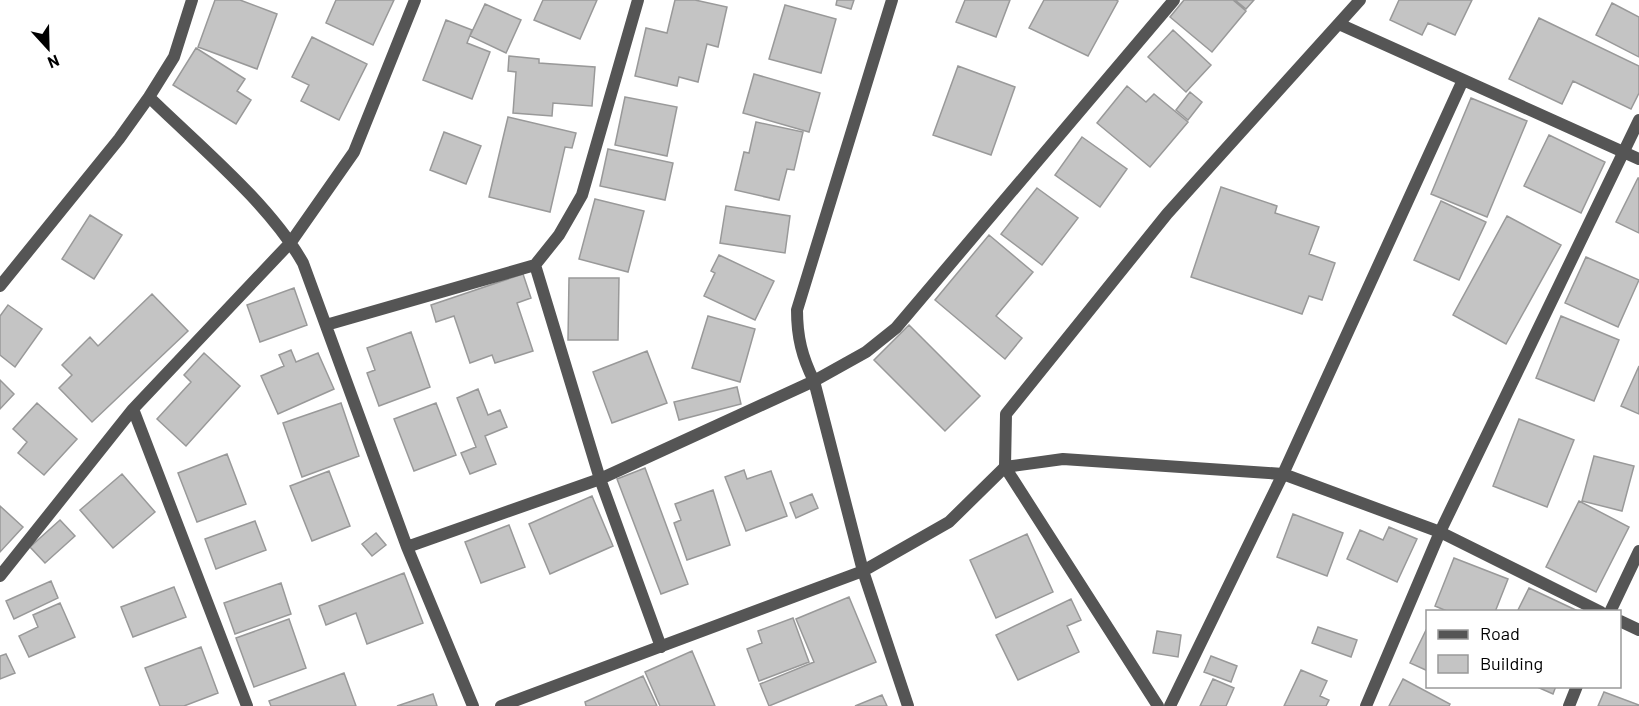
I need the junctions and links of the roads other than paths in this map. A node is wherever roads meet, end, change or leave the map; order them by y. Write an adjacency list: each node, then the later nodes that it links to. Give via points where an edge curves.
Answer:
1 (192, 0): 9 (street, via 174,57)
2 (415, 0): 13 (street, via 354,152)
3 (638, 0): 14 (street, via 582,195 559,235)
4 (892, 0): 17 (street, via 797,310 802,356)
5 (1174, 0): 17 (street, via 896,328 866,352)
6 (1360, 0): 7 (street)
7 (1339, 24): 8 (street); 19 (street, via 1167,214 1006,414)
8 (1463, 80): 11 (street); 20 (street)
9 (149, 97): 13 (street); 15 (street)
10 (1639, 120): 11 (street)
11 (1623, 152): 12 (street); 22 (street)
12 (1639, 159)
13 (291, 242): 16 (street); 18 (street)
14 (535, 265): 16 (street); 21 (street)
15 (0, 286)
16 (326, 325): 23 (street)
17 (814, 381): 21 (street); 25 (street)
18 (133, 409): 26 (street); 33 (street)
19 (1005, 467): 20 (street, via 1063,459); 25 (street, via 950,522); 37 (street)
20 (1284, 474): 22 (street); 38 (street)
21 (600, 479): 23 (street); 31 (street)
22 (1440, 532): 27 (street); 39 (street)
23 (407, 547): 34 (street)
24 (1639, 551): 28 (street)
25 (863, 571): 31 (street); 36 (street)
26 (0, 576)
27 (1597, 610)
28 (1611, 610)
29 (1621, 621): 30 (street)
30 (1639, 630)
31 (661, 647): 35 (street)
32 (1577, 688): 40 (street)
33 (247, 706)
34 (473, 706)
35 (501, 706)
36 (908, 706)
37 (1158, 706)
38 (1170, 706)
39 (1366, 706)
40 (1569, 706)

